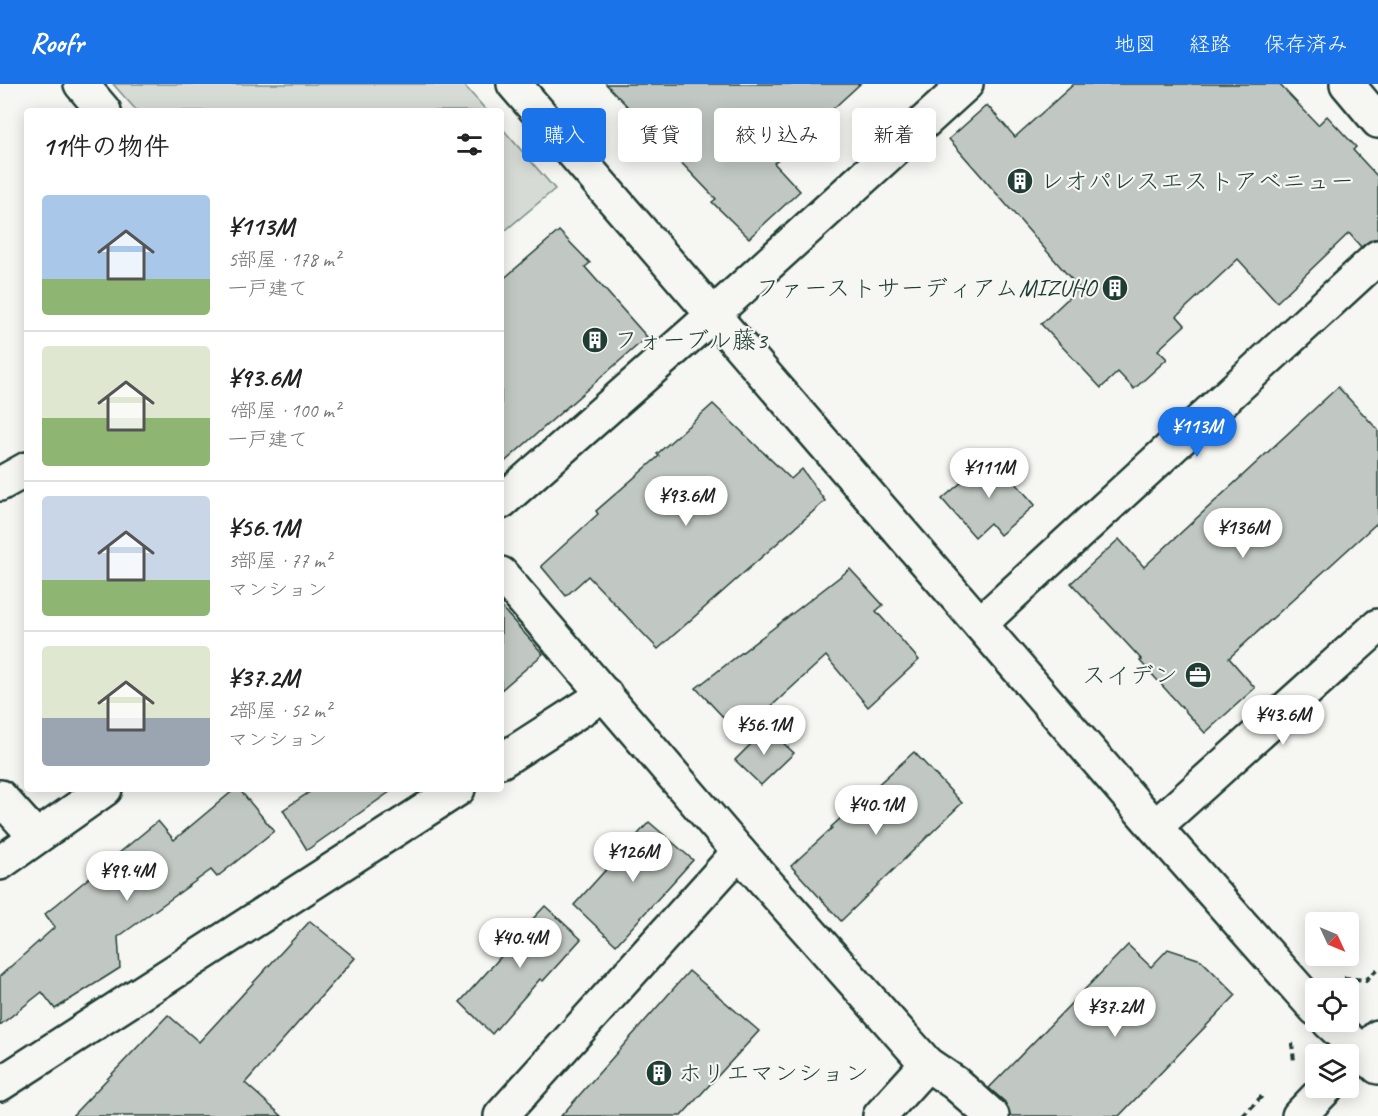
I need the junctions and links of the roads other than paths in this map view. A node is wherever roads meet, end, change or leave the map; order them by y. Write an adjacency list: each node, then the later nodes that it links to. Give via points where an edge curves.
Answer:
1 (81, 84): 5 (street)
2 (514, 84): 8 (street)
3 (1347, 84): 6 (street)
4 (962, 85): 8 (street)
5 (101, 108)
6 (1378, 120)
7 (1378, 257): 13 (street)
8 (712, 314): 11 (street); 13 (street)
9 (24, 471): 10 (street)
10 (0, 484)
11 (504, 499)
12 (504, 577): 15 (street)
13 (981, 625): 20 (street)
14 (1378, 626): 20 (street)
15 (605, 694): 16 (street); 22 (street)
16 (504, 759)
17 (101, 792): 21 (street)
18 (453, 792): 28 (street)
19 (0, 797): 21 (street)
20 (1155, 827): 24 (street)
21 (36, 837): 23 (street)
22 (739, 852): 27 (street); 30 (street)
23 (0, 863)
24 (1305, 997)
25 (1340, 1032): 26 (street)
26 (1367, 1056)
27 (927, 1064): 31 (street); 32 (street)
28 (0, 1084)
29 (1316, 1098): 33 (street)
30 (501, 1116)
31 (880, 1116)
32 (992, 1116)
33 (1299, 1116)

